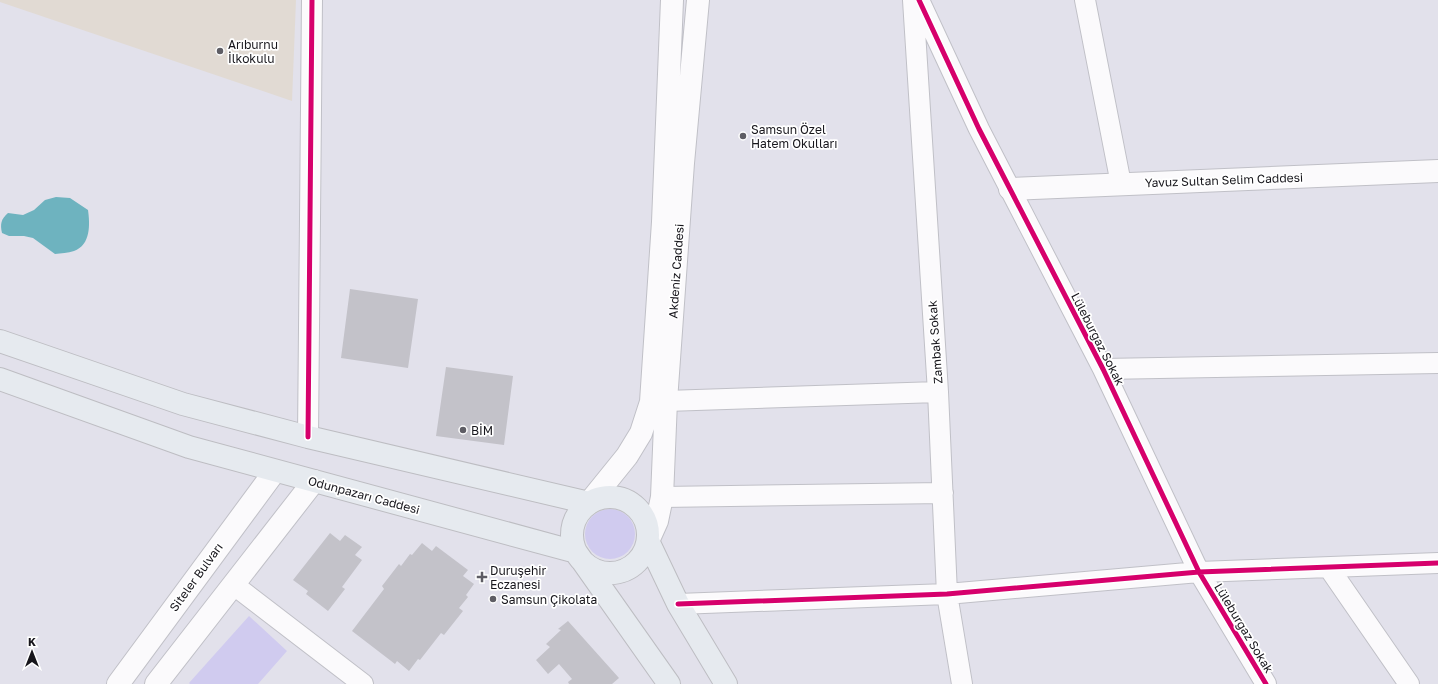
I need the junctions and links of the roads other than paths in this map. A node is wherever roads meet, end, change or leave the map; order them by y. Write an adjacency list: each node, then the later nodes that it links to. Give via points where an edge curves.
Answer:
1 (312, 0): 16 (street)
2 (672, 0): 21 (main road, Akdeniz Caddesi, via 651,402 641,433 627,456)
3 (698, 0): 15 (main road, Akdeniz Caddesi, via 683,163)
4 (913, 0): 14 (street, Zambak Sokak)
5 (919, 0): 9 (street, Lüleburgaz Sokak, via 979,129)
6 (1085, 0): 8 (street)
7 (1438, 171): 8 (main road, Yavuz Sultan Selim Caddesi)
8 (1121, 184): 9 (main road, Yavuz Sultan Selim Caddesi)
9 (1010, 188): 12 (street, Lüleburgaz Sokak)
10 (0, 341): 16 (main road, via 183,404)
11 (1438, 363): 12 (street)
12 (1103, 369): 26 (street, Lüleburgaz Sokak)
13 (0, 379): 17 (main road, Odunpazarı Caddesi, via 189,447)
14 (938, 392): 15 (street); 19 (street, Zambak Sokak)
15 (666, 402): 20 (main road, Akdeniz Caddesi)
16 (308, 437): 21 (main road)
17 (275, 471): 18 (main road, Odunpazarı Caddesi); 30 (main road, Siteler Bulvarı)
18 (314, 481): 23 (main road, Odunpazarı Caddesi); 27 (main road)
19 (943, 493): 20 (street); 28 (street, Zambak Sokak)
20 (662, 497): 22 (main road, Akdeniz Caddesi, via 657,521)
21 (589, 503): 22 (main road, via 600,498 613,497 636,506 644,516 648,528); 23 (main road, via 579,513 573,525 572,539)
22 (648, 541): 23 (main road, via 642,555 631,567 616,572 600,571 586,564); 29 (main road)
23 (576, 552): 33 (main road)
24 (1438, 563): 25 (street)
25 (1329, 568): 26 (street); 37 (street)
26 (1199, 572): 28 (street); 36 (street, Lüleburgaz Sokak)
27 (234, 585): 31 (main road); 32 (street)
28 (947, 594): 29 (street); 35 (street, Zambak Sokak)
29 (678, 604): 34 (main road)
30 (118, 684)
31 (156, 684)
32 (363, 684)
33 (669, 684)
34 (726, 684)
35 (962, 684)
36 (1266, 684)
37 (1409, 684)

